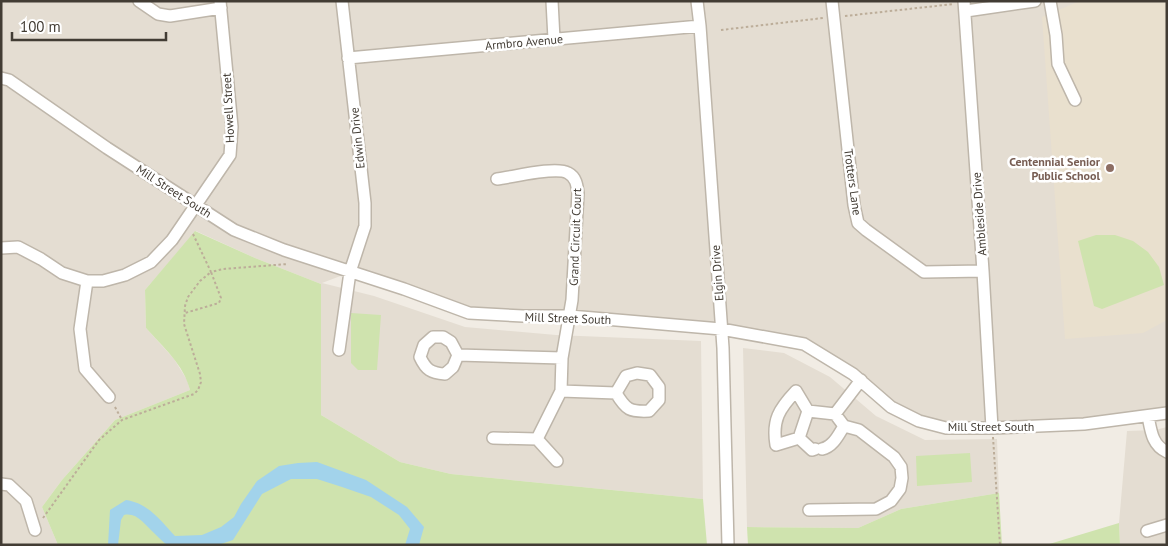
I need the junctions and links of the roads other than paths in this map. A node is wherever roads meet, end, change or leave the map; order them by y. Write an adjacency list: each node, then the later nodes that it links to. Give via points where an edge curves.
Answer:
1 (139, 1): 8 (street, via 158,14 170,16)
2 (342, 1): 12 (street, Edwin Drive)
3 (552, 1): 11 (street)
4 (697, 1): 10 (street, Elgin Drive)
5 (832, 1): 18 (street, Trotters Lane, via 858,223 924,272)
6 (1035, 1): 9 (street)
7 (1050, 1): 14 (street, via 1058,64)
8 (220, 5): 16 (street, Howell Street, via 232,127 230,155)
9 (965, 6): 18 (street, Ambleside Drive)
10 (700, 26): 11 (street, Armbro Avenue); 22 (street, Elgin Drive)
11 (554, 39): 12 (street, Armbro Avenue)
12 (348, 58): 19 (street, Edwin Drive, via 365,204 365,226)
13 (1, 78): 16 (street, Mill Street South, via 10,80)
14 (1075, 100)
15 (497, 179): 21 (street, Grand Circuit Court, via 555,170 569,173 577,182)
16 (196, 205): 19 (street, Mill Street South, via 234,230); 20 (street, Howell Street, via 172,240 151,262 125,275)
17 (1, 248): 20 (street, via 18,247 62,273)
18 (983, 271): 35 (street, Ambleside Drive)
19 (350, 272): 21 (street, Mill Street South, via 469,313); 23 (street, Edwin Drive)
20 (87, 281): 29 (street, via 80,329 85,369)
21 (570, 316): 22 (street, Mill Street South); 25 (street, Grand Circuit Court)
22 (721, 329): 26 (street, Mill Street South, via 804,344); 46 (street, Elgin Drive)
23 (339, 350)
24 (458, 355): 25 (street)
25 (562, 358): 27 (street, Grand Circuit Court)
26 (861, 380): 31 (street); 35 (street, Mill Street South, via 891,407 919,421 946,428)
27 (561, 391): 28 (street); 38 (street)
28 (616, 393)
29 (109, 397)
30 (808, 411): 31 (street); 37 (street); 37 (street, via 796,391 777,418 776,446)
31 (834, 414): 34 (street)
32 (1167, 414): 33 (street, Mill Street South)
33 (1148, 416): 35 (street, Mill Street South, via 1084,424); 39 (street, via 1152,439)
34 (844, 426): 37 (street, via 827,448 812,450); 42 (street, via 859,430 894,457 901,467 900,489 891,501 876,509)
35 (992, 428)
36 (493, 438): 38 (street)
37 (799, 438)
38 (536, 439): 40 (street)
39 (1167, 452)
40 (557, 461)
41 (1, 484): 44 (street, via 8,484 26,501)
42 (809, 510)
43 (1167, 525): 45 (street)
44 (35, 530)
45 (1147, 531)
46 (728, 545)

